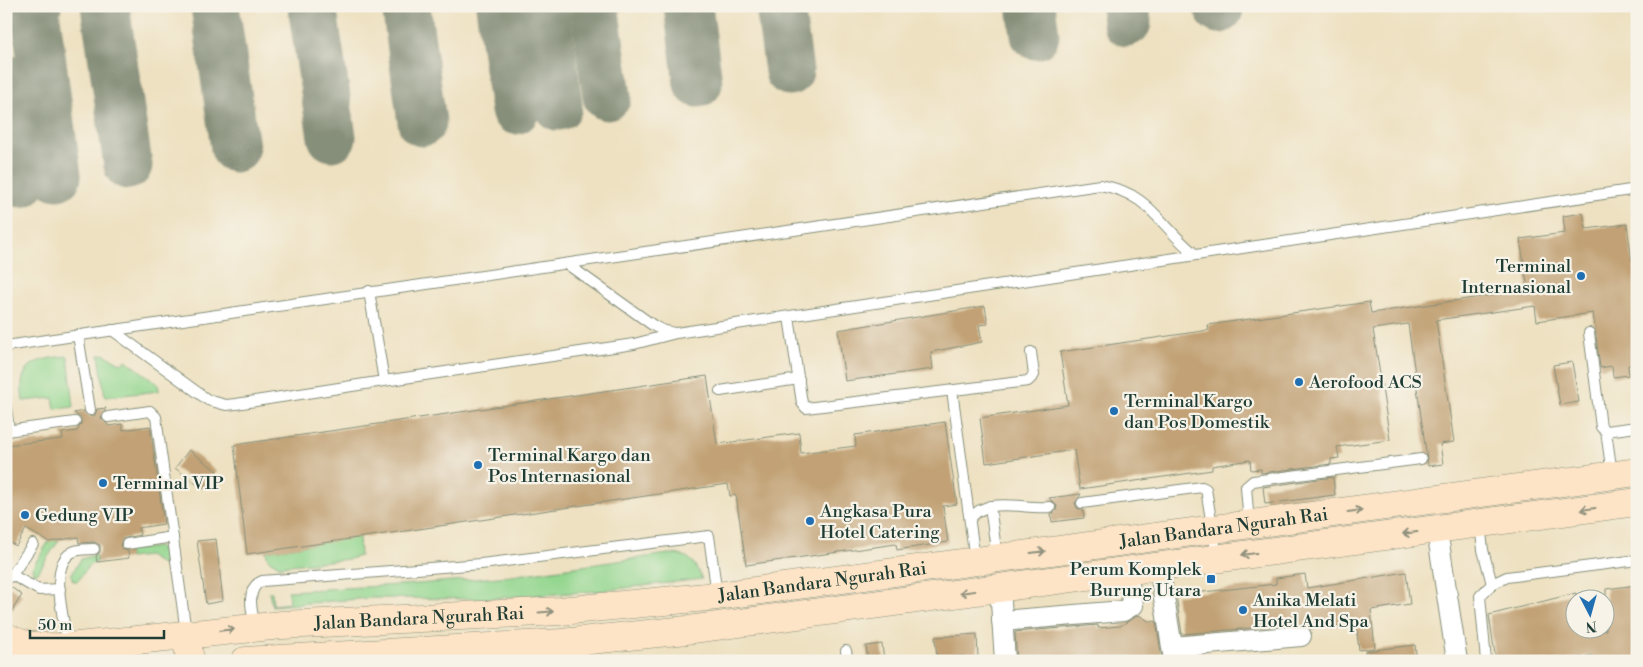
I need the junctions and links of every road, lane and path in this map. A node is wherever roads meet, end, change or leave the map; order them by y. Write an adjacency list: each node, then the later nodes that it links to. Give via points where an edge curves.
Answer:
1 (1637, 189): 2 (lane)
2 (1196, 255): 3 (lane, via 1181,243 1150,207 1119,188 1100,185); 5 (lane)
3 (567, 264): 4 (lane); 7 (lane, via 654,326)
4 (369, 291): 6 (lane); 13 (lane)
5 (789, 317): 7 (lane); 12 (lane)
6 (112, 330): 9 (lane); 13 (lane, via 218,404)
7 (676, 333): 13 (lane, via 634,344)
8 (1588, 333): 22 (lane, via 1600,424)
9 (78, 335): 10 (lane); 17 (lane)
10 (6, 346)
11 (1031, 352): 14 (lane, via 1032,379)
12 (799, 380): 14 (lane, via 804,406 810,408); 15 (lane)
13 (384, 381)
14 (952, 390): 29 (lane)
15 (720, 391)
16 (6, 407): 21 (lane)
17 (90, 410)
18 (108, 417): 34 (lane, via 150,411 154,414)
19 (75, 422): 21 (lane)
20 (1637, 427): 22 (lane)
21 (8, 431)
22 (1606, 431): 24 (lane)
23 (1421, 459): 31 (lane, via 1252,481 1245,493)
24 (1624, 474): 31 (street, Jalan Bandara Ngurah Rai, one-way to 24)
25 (1082, 502): 32 (lane, via 1202,487 1208,494)
26 (1637, 502): 30 (street, Jalan Bandara Ngurah Rai, one-way to 30)
27 (990, 506): 28 (lane); 29 (lane, via 981,508); 38 (lane)
28 (1050, 507)
29 (970, 519): 38 (lane)
30 (1480, 523): 33 (street, Jalan Bandara Ngurah Rai); 44 (lane)
31 (1249, 525): 32 (street, Jalan Bandara Ngurah Rai)
32 (1212, 530): 38 (street, Jalan Bandara Ngurah Rai, one-way to 32); 39 (lane)
33 (1437, 530): 39 (street, Jalan Bandara Ngurah Rai, one-way to 39); 62 (street)
34 (173, 537): 36 (lane); 52 (lane)
35 (33, 544): 43 (lane)
36 (127, 544)
37 (94, 548): 46 (lane, via 66,557 59,570)
38 (986, 558): 47 (street, Jalan Bandara Ngurah Rai)
39 (1217, 558): 42 (street, Jalan Bandara Ngurah Rai)
40 (1637, 560): 44 (lane, via 1507,577)
41 (1126, 570): 42 (street, Jalan Bandara Ngurah Rai); 45 (street, Jalan Bandara Ngurah Rai); 48 (street)
42 (1160, 574): 48 (street); 58 (street)
43 (9, 577): 46 (lane, via 38,590)
44 (1492, 584): 63 (lane, via 1480,596)
45 (1000, 587): 49 (street); 56 (street, Jalan Bandara Ngurah Rai, one-way to 56, via 687,630)
46 (60, 590): 55 (lane)
47 (717, 596): 50 (street, Jalan Bandara Ngurah Rai, one-way to 47, via 560,611); 51 (lane, via 709,536 481,564 262,581 252,590)
48 (1133, 605): 49 (street, via 1116,613)
49 (1002, 620): 61 (street)
50 (363, 621): 51 (street, Jalan Bandara Ngurah Rai); 57 (street)
51 (255, 627): 52 (street, Jalan Bandara Ngurah Rai, one-way to 51)
52 (186, 634): 55 (street, Jalan Bandara Ngurah Rai); 59 (street)
53 (1301, 636): 58 (street)
54 (6, 637): 55 (street, Jalan Bandara Ngurah Rai, via 41,648)
55 (68, 647)
56 (563, 652): 57 (street, Jalan Bandara Ngurah Rai)
57 (366, 653): 60 (street, Jalan Bandara Ngurah Rai)
58 (1174, 654)
59 (190, 661)
60 (244, 661)
61 (1005, 661)
62 (1457, 661)
63 (1486, 661)

